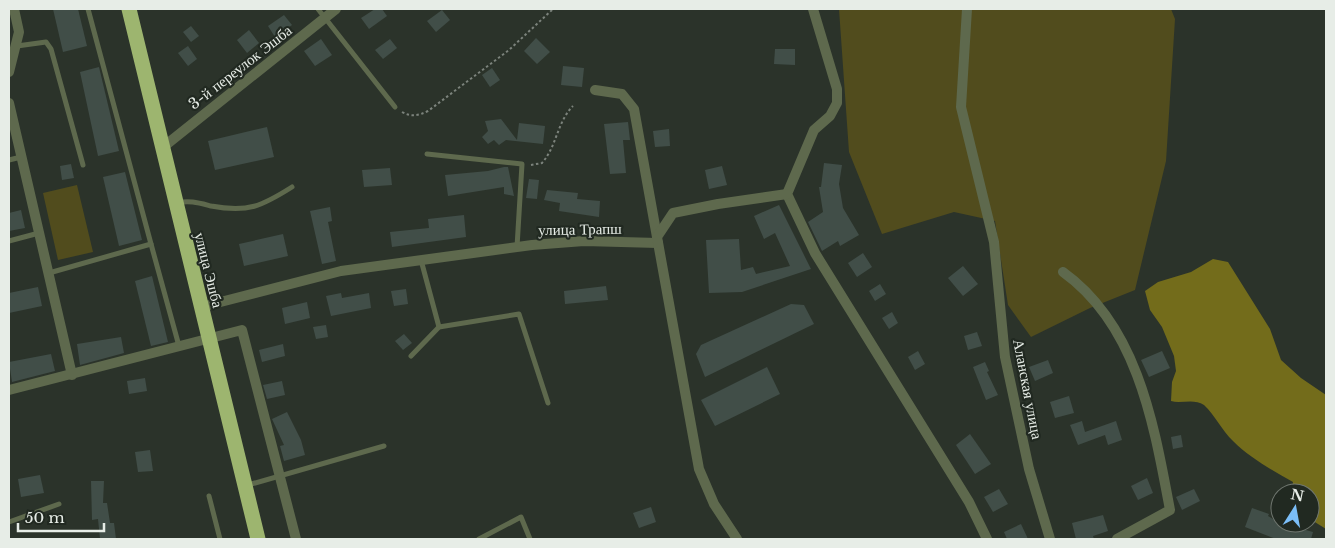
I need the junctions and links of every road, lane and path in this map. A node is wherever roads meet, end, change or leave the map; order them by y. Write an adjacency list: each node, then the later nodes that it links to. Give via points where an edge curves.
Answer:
1 (14, 9): 10 (street)
2 (88, 9): 29 (lane)
3 (129, 9): 17 (highway, улица Эшба)
4 (318, 9): 9 (lane)
5 (336, 9): 9 (street, 3-й переулок Эшба)
6 (553, 9): 16 (path, via 509,50 428,111 409,116)
7 (813, 9): 24 (street, via 837,88 837,104 830,116 814,130)
8 (966, 9): 55 (street, Аланская улица, via 961,107 994,242 1005,357 1029,469)
9 (325, 18): 16 (lane); 17 (street, 3-й переулок Эшба)
10 (14, 34): 11 (street)
11 (16, 46): 12 (street); 22 (lane, via 46,42 51,49)
12 (9, 72)
13 (594, 90): 27 (street, via 622,94 634,109)
14 (9, 103): 19 (street)
15 (574, 106): 21 (path, via 562,121 553,146 542,163)
16 (395, 107)
17 (162, 148): 25 (highway, улица Эшба)
18 (427, 154): 21 (lane)
19 (21, 157): 20 (lane); 26 (street)
20 (9, 160)
21 (522, 164): 30 (lane)
22 (84, 166)
23 (292, 187): 25 (lane, via 252,209 185,201)
24 (787, 194): 27 (street, via 673,213); 54 (street, via 815,252 969,502)
25 (175, 203): 34 (highway, улица Эшба)
26 (39, 233): 28 (lane); 33 (street)
27 (657, 240): 30 (street, улица Трапш, via 584,241); 53 (street, via 699,469 714,504)
28 (9, 241)
29 (151, 244): 33 (lane); 37 (lane)
30 (517, 247): 31 (street, улица Трапш)
31 (422, 260): 34 (street, улица Трапш, via 341,271); 35 (lane)
32 (1063, 272): 56 (street, via 1082,286 1111,321 1134,365 1156,438 1170,510)
33 (48, 273): 39 (street)
34 (200, 308): 36 (highway, улица Эшба)
35 (439, 327): 38 (lane); 41 (lane, via 519,314)
36 (209, 338): 37 (street); 43 (street, via 242,330); 44 (highway, улица Эшба)
37 (179, 346): 39 (street)
38 (411, 356)
39 (72, 375): 40 (street)
40 (9, 390)
41 (548, 403)
42 (384, 446): 43 (lane)
43 (280, 476): 44 (lane); 50 (street)
44 (245, 486): 49 (highway, улица Эшба)
45 (209, 496): 48 (lane)
46 (59, 504): 47 (lane)
47 (9, 522)
48 (220, 539)
49 (258, 539)
50 (296, 539)
51 (479, 539): 52 (lane, via 521,517)
52 (530, 539)
53 (737, 539)
54 (987, 539)
55 (1050, 539)
56 (1117, 539)

